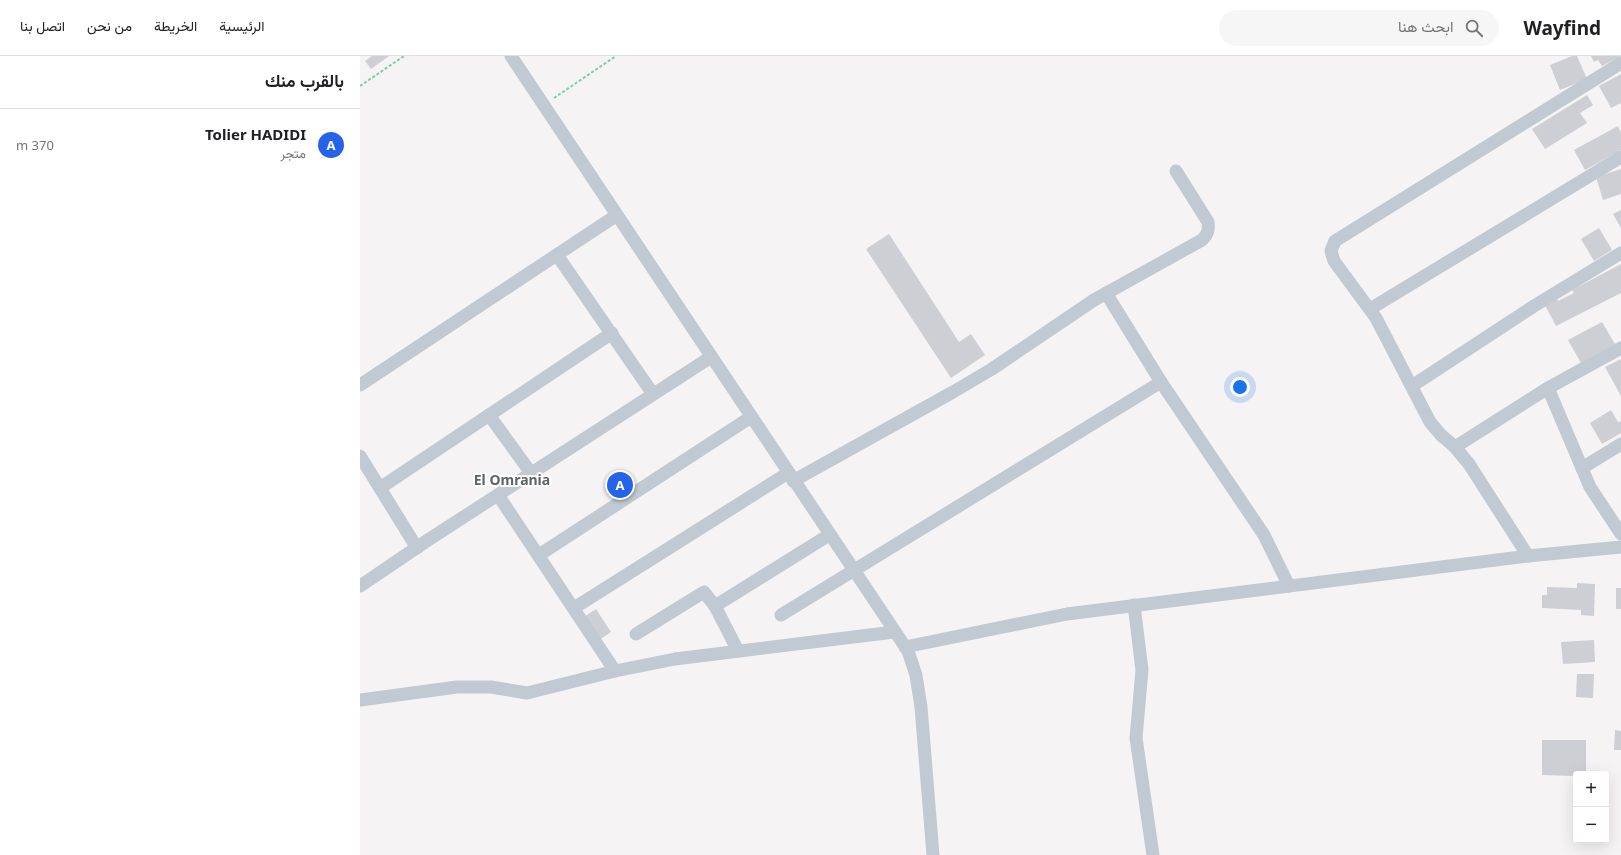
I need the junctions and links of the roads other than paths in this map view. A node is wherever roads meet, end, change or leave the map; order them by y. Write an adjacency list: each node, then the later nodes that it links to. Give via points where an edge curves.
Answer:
1 (510, 56): 5 (street)
2 (1621, 63): 9 (street, via 1335,241 1331,251 1334,261)
3 (1621, 157): 9 (street)
4 (1176, 171): 8 (street, via 1208,222 1207,235)
5 (617, 215): 7 (street); 12 (street)
6 (1621, 254): 15 (street, via 1534,306)
7 (557, 255): 10 (street); 14 (street)
8 (1106, 293): 13 (street); 25 (street, via 953,392)
9 (1370, 309): 15 (street)
10 (612, 333): 17 (street); 18 (street)
11 (1621, 348): 16 (street)
12 (711, 357): 17 (street); 19 (street)
13 (1161, 382): 34 (street); 36 (street, via 1264,536)
14 (360, 385)
15 (1412, 386): 21 (street, via 1434,428)
16 (1548, 388): 21 (street); 23 (street)
17 (653, 394): 24 (street)
18 (489, 415): 24 (street); 26 (street)
19 (751, 417): 25 (street); 32 (street)
20 (1621, 444): 23 (street)
21 (1455, 447): 33 (street, via 1469,464)
22 (360, 456): 26 (street)
23 (1582, 468): 28 (street, via 1590,487)
24 (531, 474): 27 (street)
25 (791, 477): 29 (street); 39 (street)
26 (380, 488): 31 (street)
27 (498, 495): 31 (street); 32 (street)
28 (1621, 534)
29 (829, 535): 34 (street); 38 (street)
30 (1621, 546): 33 (street)
31 (417, 548): 35 (street)
32 (539, 555): 39 (street)
33 (1528, 556): 36 (street)
34 (853, 571): 40 (street); 41 (street)
35 (360, 586)
36 (1289, 586): 37 (street)
37 (1134, 605): 43 (street, via 1067,614); 48 (street, via 1142,670 1136,738)
38 (715, 606): 42 (street, via 704,592); 44 (street)
39 (574, 608): 45 (street)
40 (782, 615)
41 (894, 632): 43 (street); 44 (street)
42 (636, 634)
43 (905, 647): 47 (street, via 916,675 921,707)
44 (738, 652): 45 (street)
45 (615, 671): 46 (street, via 528,693 491,687 457,687)
46 (360, 700)
47 (933, 855)
48 (1153, 855)

